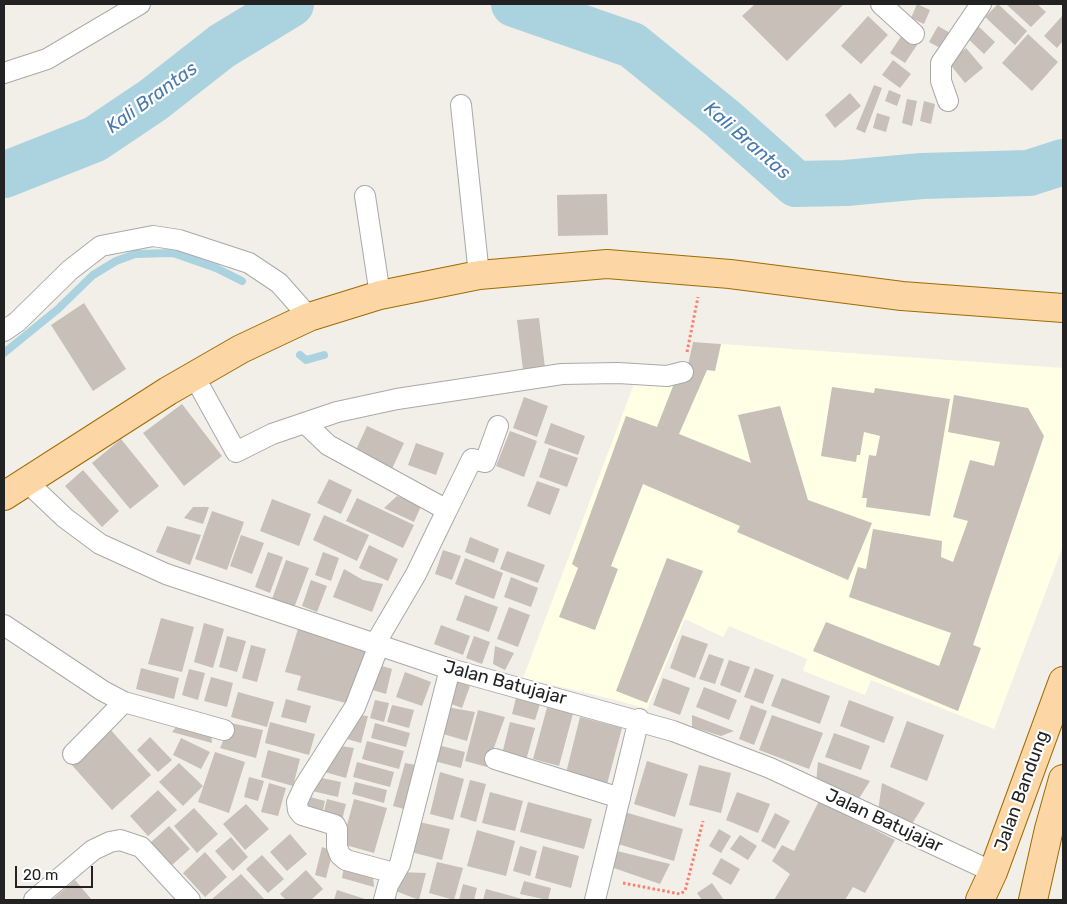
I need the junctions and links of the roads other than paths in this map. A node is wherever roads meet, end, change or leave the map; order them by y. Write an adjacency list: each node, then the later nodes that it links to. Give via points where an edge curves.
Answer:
1 (140, 4): 5 (street, via 47,59)
2 (881, 4): 4 (street)
3 (981, 4): 6 (street, via 941,63 941,81)
4 (914, 34)
5 (4, 73)
6 (948, 101)
7 (461, 105): 9 (street)
8 (365, 196): 10 (street)
9 (479, 275): 10 (main road); 11 (main road, via 607,264 730,274 902,296)
10 (380, 296): 12 (main road)
11 (1063, 308)
12 (309, 317): 13 (street, via 279,283 249,263 179,240 153,236 101,246); 15 (main road, via 241,349)
13 (4, 331)
14 (683, 372): 16 (street, via 667,376 562,374 507,381 397,399 337,412)
15 (194, 376): 16 (street, via 236,452 272,434); 18 (main road)
16 (305, 423): 20 (street, via 328,445)
17 (498, 426): 20 (street, via 485,462 472,459)
18 (26, 481): 19 (main road); 22 (street, Jalan Batujajar, via 65,518 100,544 138,562)
19 (4, 496)
20 (447, 510): 22 (street)
21 (4, 625): 25 (street)
22 (377, 644): 23 (street, Jalan Batujajar); 33 (street, via 355,707 297,802 302,815 335,825 337,847 346,860)
23 (450, 668): 26 (street, Jalan Batujajar); 33 (street, via 400,864)
24 (1063, 681): 32 (main road, Jalan Bandung)
25 (124, 702): 27 (street); 28 (street)
26 (639, 719): 31 (street); 32 (street, Jalan Batujajar, via 770,768)
27 (224, 730)
28 (74, 754)
29 (495, 759): 31 (street)
30 (1063, 779): 39 (main road, Jalan Bandung, via 1048,829)
31 (620, 798): 37 (street)
32 (993, 872): 38 (main road, Jalan Bandung)
33 (394, 873): 36 (street)
34 (34, 900): 35 (street, via 93,850 120,840 141,847)
35 (190, 900)
36 (384, 900)
37 (596, 900)
38 (980, 900)
39 (1033, 900)

